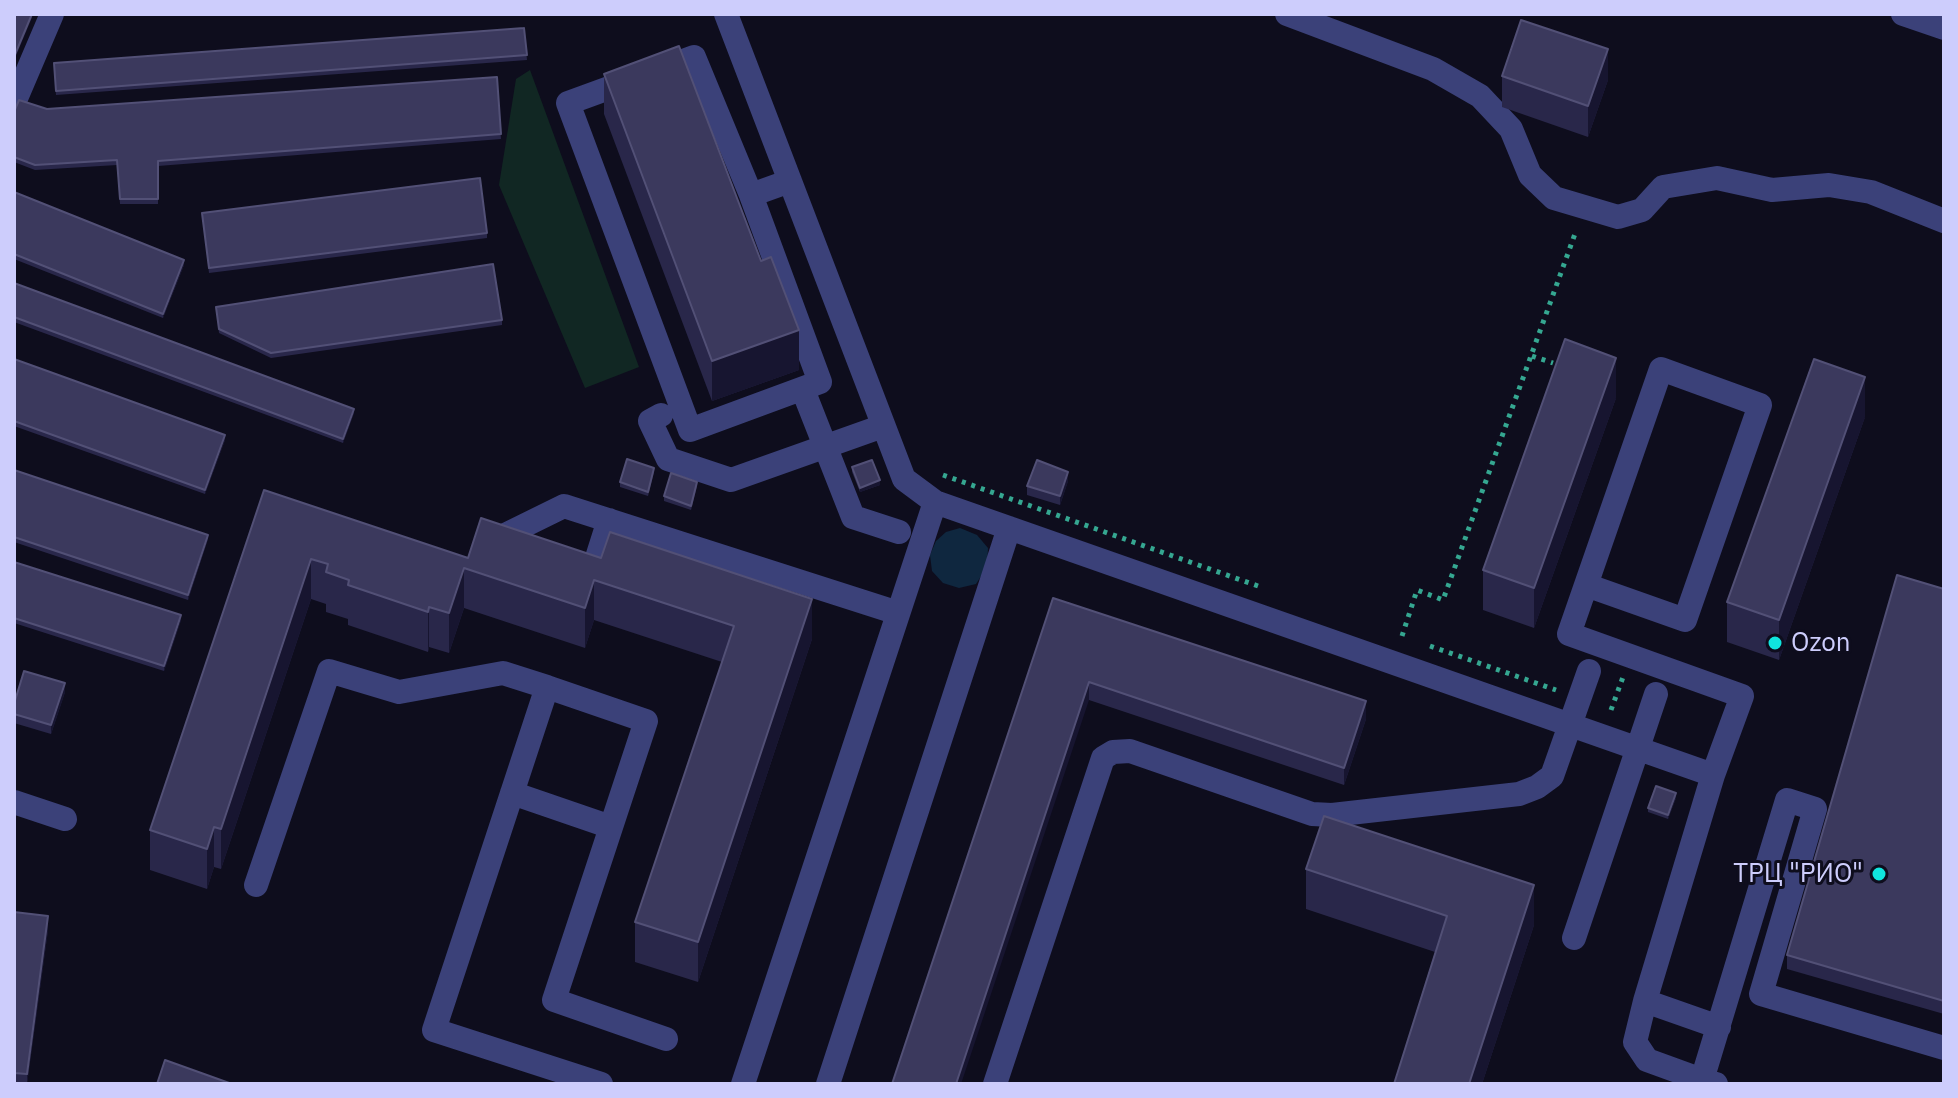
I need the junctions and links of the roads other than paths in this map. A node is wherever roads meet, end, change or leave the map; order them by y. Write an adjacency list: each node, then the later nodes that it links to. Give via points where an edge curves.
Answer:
1 (52, 14): 6 (lane)
2 (726, 14): 7 (lane)
3 (1287, 14): 9 (lane, via 1433,69 1480,96 1511,129 1530,175 1554,198 1618,217 1642,210 1663,187 1717,178 1772,190 1829,185 1871,192)
4 (1903, 14): 5 (lane)
5 (1944, 28)
6 (14, 103)
7 (790, 181): 8 (lane); 12 (lane)
8 (751, 195): 8 (lane, via 694,57 568,103 690,430 820,382)
9 (1944, 221)
10 (805, 395): 13 (lane)
11 (661, 415): 13 (lane, via 650,421 668,459 731,480)
12 (883, 426): 13 (lane); 14 (lane, via 904,479)
13 (826, 446): 18 (lane, via 853,517)
14 (935, 502): 16 (lane); 25 (lane)
15 (609, 520): 17 (lane); 20 (lane, via 564,506 499,538); 24 (lane)
16 (1009, 528): 29 (lane); 45 (lane)
17 (639, 529): 19 (lane); 21 (lane)
18 (899, 532)
19 (632, 553)
20 (490, 561)
21 (740, 562): 23 (lane); 25 (lane)
22 (1586, 585): 22 (lane, via 1661,369 1760,405 1685,620); 31 (lane, via 1569,634 1742,696)
23 (733, 586)
24 (586, 593)
25 (898, 613): 44 (lane)
26 (1589, 671): 29 (lane)
27 (547, 687): 32 (lane); 35 (lane, via 646,721); 36 (lane, via 503,673 399,692 329,671)
28 (1656, 694): 30 (lane)
29 (1571, 725): 30 (lane); 46 (lane, via 1552,776 1519,794 1332,815 1312,814 1130,751 1103,758)
30 (1638, 750): 31 (lane); 37 (lane)
31 (1713, 775): 38 (lane)
32 (512, 793): 35 (lane); 43 (lane, via 434,1030)
33 (14, 802): 34 (lane)
34 (65, 819)
35 (611, 827): 40 (lane, via 554,1000)
36 (256, 885)
37 (1574, 938)
38 (1645, 1001): 39 (lane); 42 (lane, via 1635,1042 1647,1060)
39 (1719, 1027): 41 (lane, via 1787,800 1815,809 1761,994); 42 (lane)
40 (666, 1039)
41 (1944, 1048)
42 (1709, 1082)
43 (601, 1084)
44 (743, 1084)
45 (828, 1084)
46 (995, 1084)

